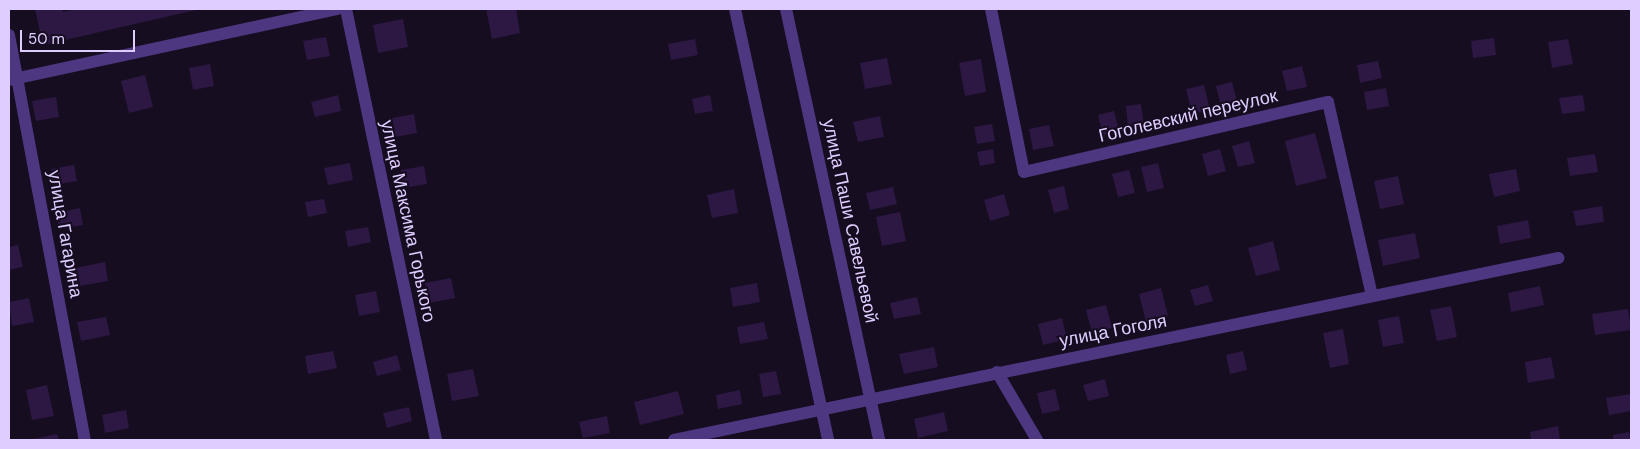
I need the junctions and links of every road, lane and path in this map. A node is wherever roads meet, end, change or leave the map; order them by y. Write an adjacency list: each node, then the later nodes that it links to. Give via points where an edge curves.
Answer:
1 (336, 9): 7 (street)
2 (346, 9): 14 (street, улица Максима Горького)
3 (736, 9): 12 (street)
4 (786, 9): 11 (street, улица Паши Савельевой)
5 (991, 9): 9 (street, Гоголевский переулок, via 1024,172 1328,102)
6 (9, 35): 7 (street, улица Гагарина)
7 (14, 78): 13 (street, улица Гагарина)
8 (1558, 258): 9 (street, улица Гоголя)
9 (1372, 296): 10 (street, улица Гоголя)
10 (997, 372): 11 (street, улица Гоголя); 18 (street)
11 (870, 398): 12 (street, улица Гоголя); 17 (street, улица Паши Савельевой)
12 (821, 409): 15 (street, улица Гоголя); 16 (street)
13 (85, 440)
14 (436, 440)
15 (674, 440)
16 (828, 440)
17 (879, 440)
18 (1037, 440)

